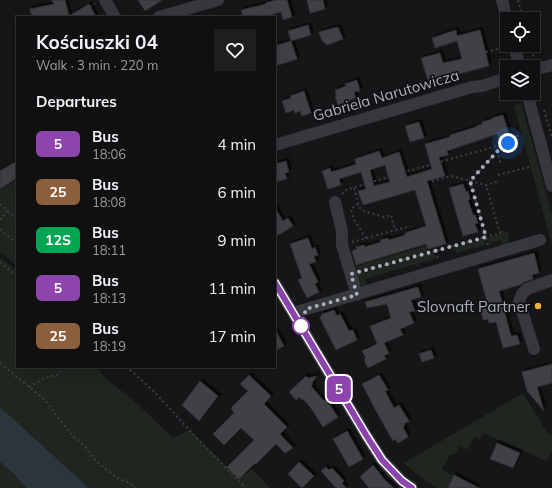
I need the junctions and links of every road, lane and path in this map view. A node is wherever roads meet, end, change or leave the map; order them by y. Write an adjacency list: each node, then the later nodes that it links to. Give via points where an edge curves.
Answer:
1 (218, 0): 9 (street)
2 (502, 0): 6 (street)
3 (518, 0): 7 (path)
4 (100, 1): 5 (path); 8 (street)
5 (90, 7)
6 (505, 12)
7 (522, 12)
8 (114, 16)
9 (162, 16)
10 (500, 48): 11 (path)
11 (486, 52)
12 (552, 64): 13 (street)
13 (540, 68)
14 (500, 80): 21 (street, Gabriela Narutowicza)
15 (540, 95): 16 (path)
16 (541, 99)
17 (529, 100): 24 (street)
18 (543, 106): 20 (path)
19 (520, 134): 22 (path)
20 (552, 137)
21 (276, 144)
22 (504, 144): 23 (path); 33 (path)
23 (497, 151): 25 (path); 29 (path)
24 (549, 162): 32 (street)
25 (501, 165)
26 (529, 167): 27 (path)
27 (498, 175)
28 (432, 181): 29 (path, via 451,176)
29 (470, 181): 31 (path); 43 (path)
30 (500, 181): 31 (path)
31 (486, 185): 43 (path, via 500,233)
32 (552, 186)
33 (354, 188): 34 (path, via 346,190); 36 (path)
34 (335, 202): 48 (street, via 342,231)
35 (0, 204): 37 (path)
36 (358, 204): 42 (path, via 364,211 384,217 391,215); 44 (path, via 351,210 354,220)
37 (8, 211): 38 (path); 39 (path)
38 (16, 218)
39 (0, 220)
40 (410, 226): 42 (path)
41 (0, 230): 46 (path)
42 (395, 230): 44 (path)
43 (486, 237): 47 (path); 50 (path)
44 (366, 238): 48 (path)
45 (540, 240): 54 (street)
46 (16, 243)
47 (488, 244)
48 (342, 245): 50 (street)
49 (0, 262): 51 (path)
50 (351, 274): 54 (street)
51 (16, 275)
52 (552, 280): 56 (street, via 527,289 519,301)
53 (276, 285): 55 (street)
54 (357, 295): 55 (street)
55 (293, 313): 63 (street, via 382,460)
56 (534, 349)
57 (0, 363): 60 (path)
58 (61, 368): 60 (path, via 60,374 45,378)
59 (127, 368): 62 (path, via 162,400)
60 (29, 387): 61 (path, via 44,399 96,461 117,478)
61 (135, 488)
62 (246, 488)
63 (412, 488)

